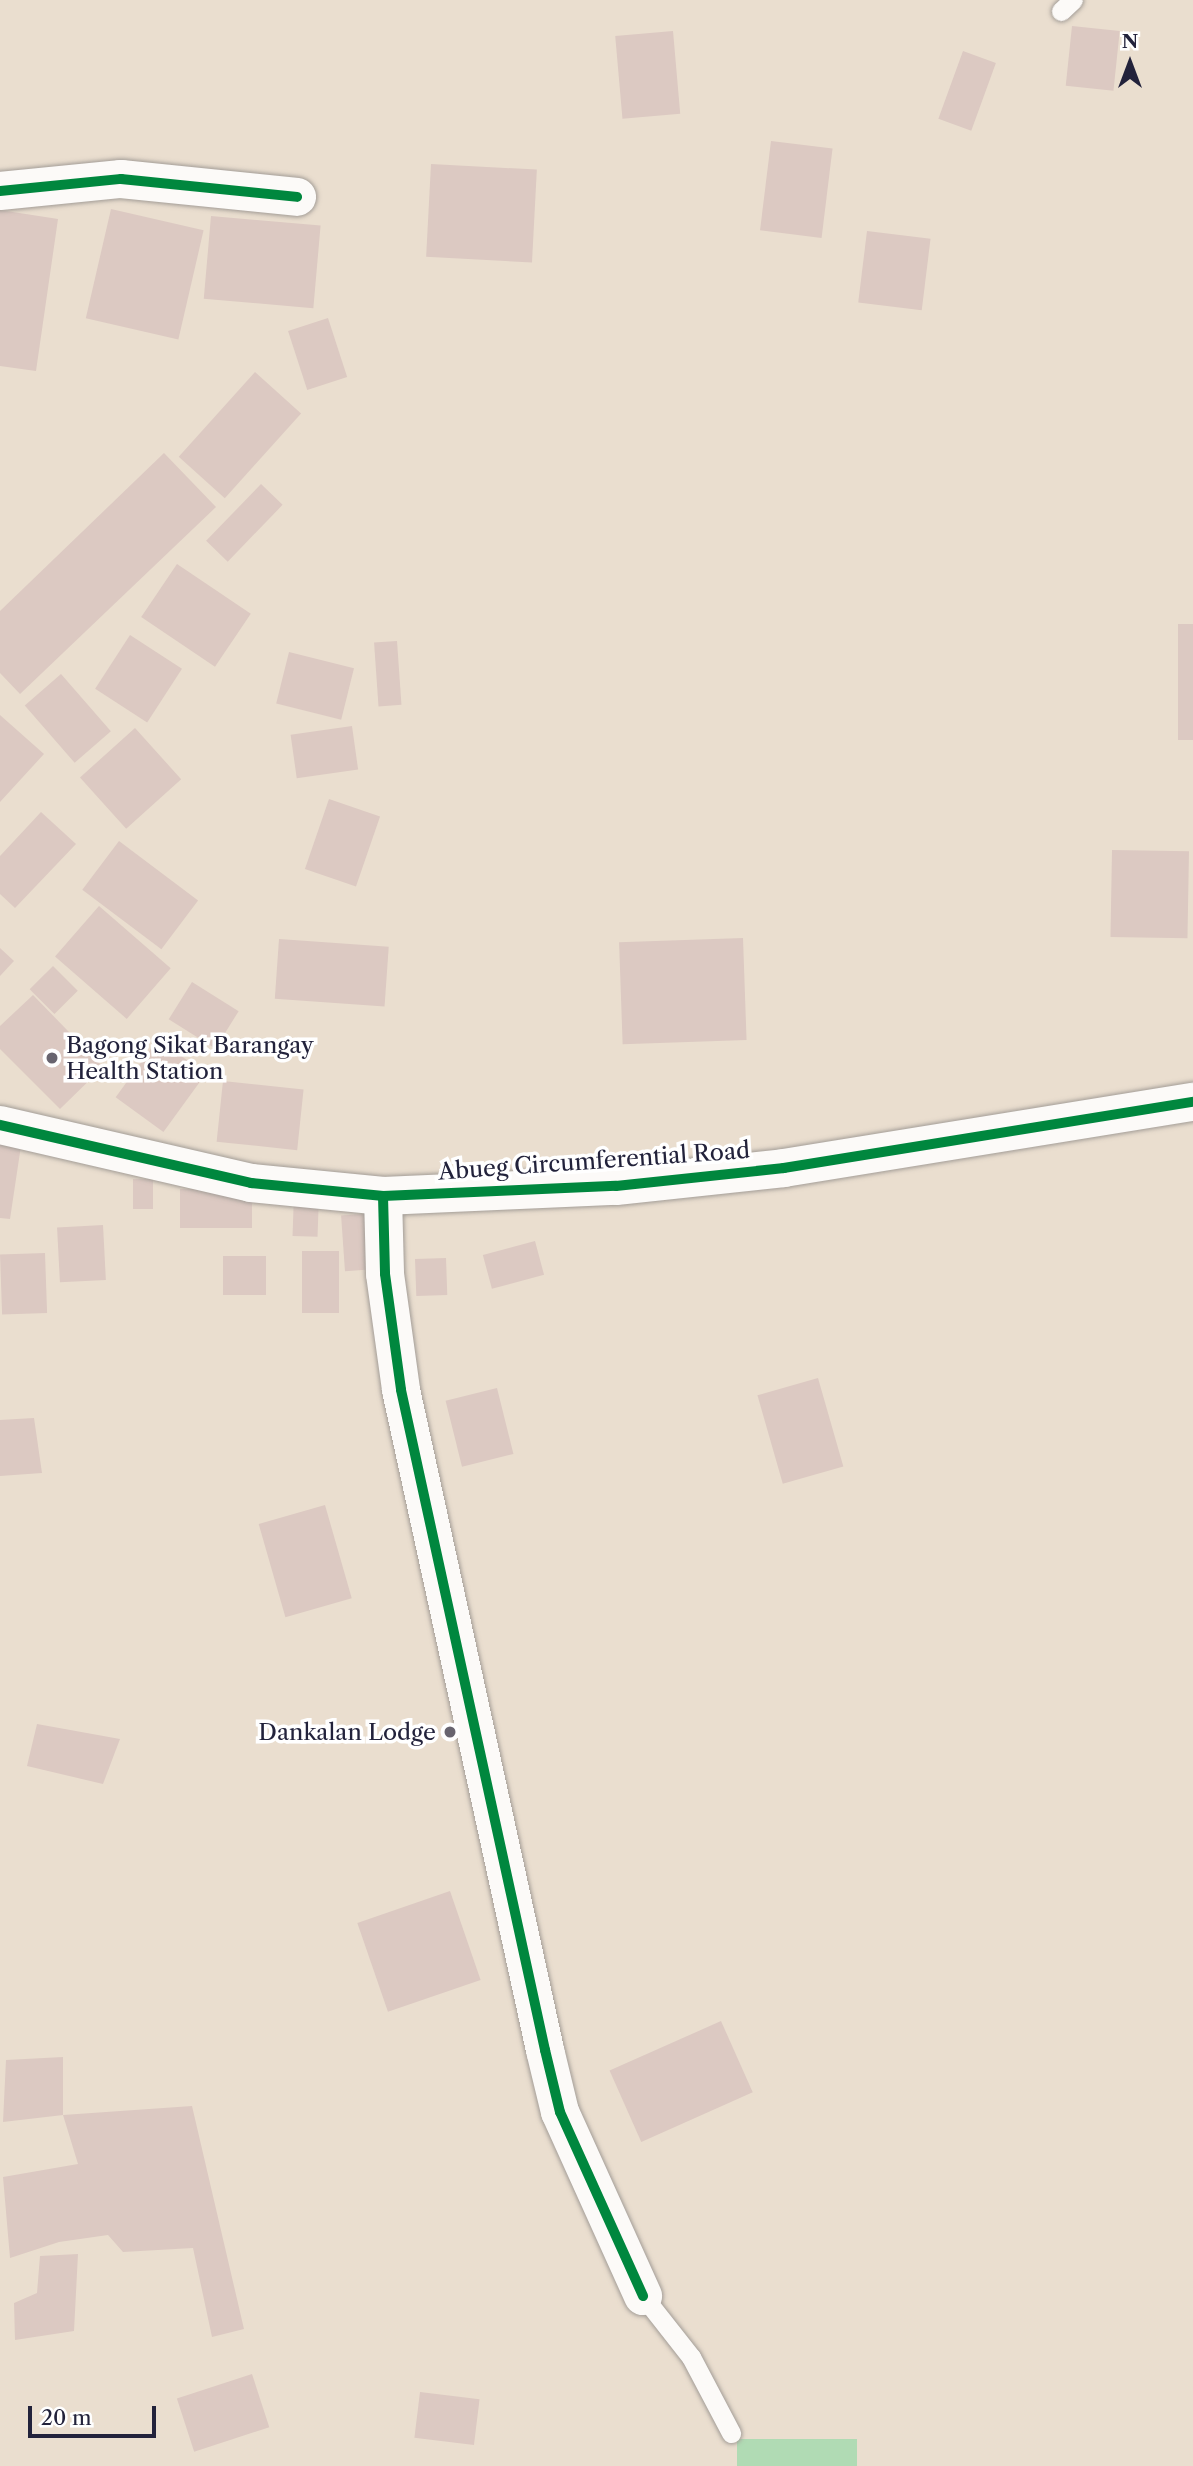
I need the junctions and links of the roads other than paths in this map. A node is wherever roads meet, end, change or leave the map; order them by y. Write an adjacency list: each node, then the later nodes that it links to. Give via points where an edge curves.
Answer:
1 (0, 191): 2 (street, via 121,179)
2 (297, 197)
3 (1193, 1102): 5 (street, Abueg Circumferential Road, via 784,1168 616,1186)
4 (0, 1125): 5 (street, Abueg Circumferential Road, via 251,1183)
5 (383, 1196): 6 (street, via 385,1274 401,1390 548,2063 565,2123)
6 (643, 2296): 7 (lane, via 691,2357)
7 (732, 2433)

